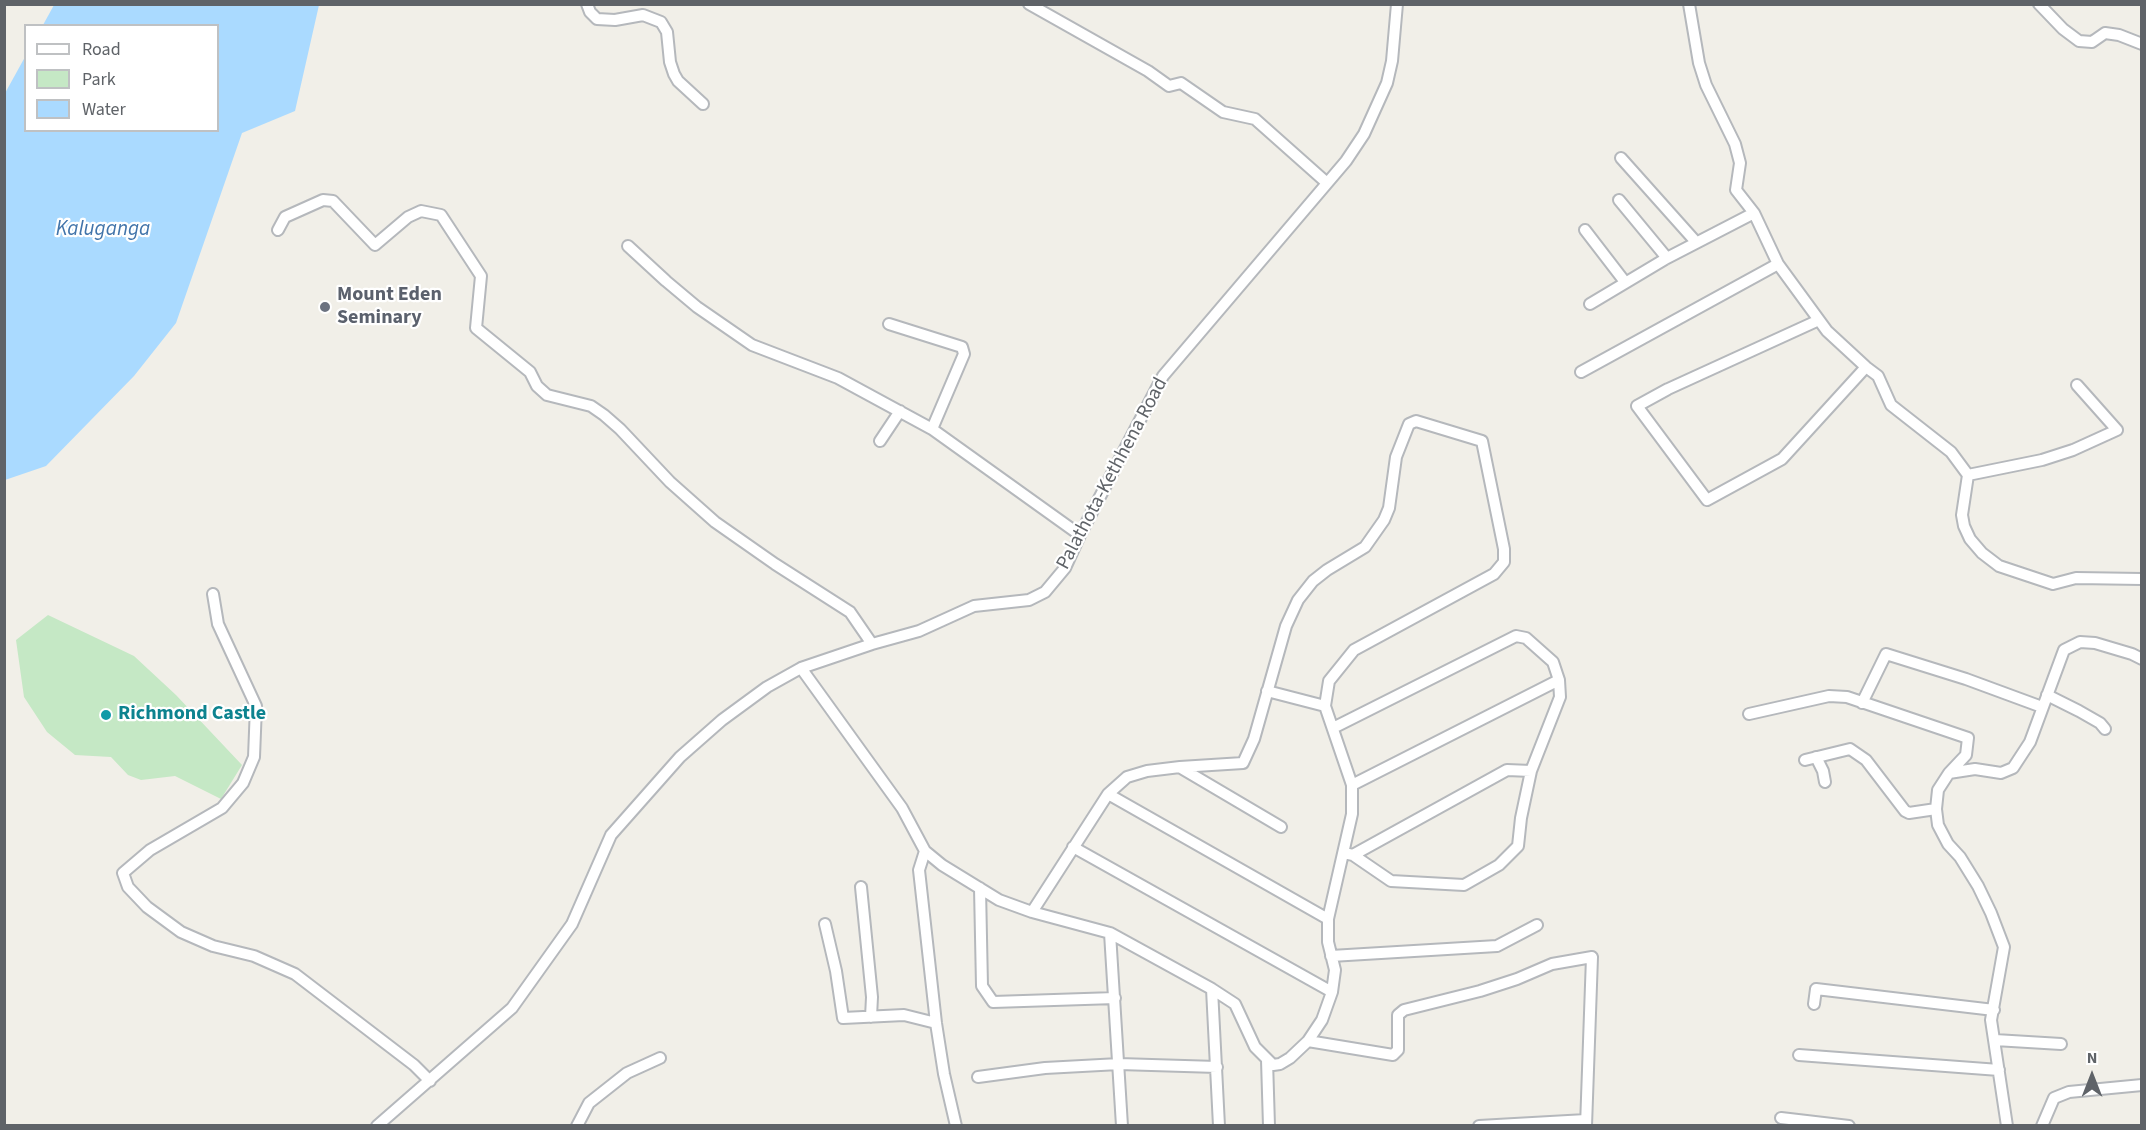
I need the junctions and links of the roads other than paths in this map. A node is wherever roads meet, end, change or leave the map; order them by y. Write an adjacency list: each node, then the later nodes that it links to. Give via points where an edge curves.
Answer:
1 (587, 4): 7 (street, via 597,19 643,15 661,22 667,32 674,74)
2 (1029, 4): 9 (street, via 1169,86 1181,83 1223,112 1255,119)
3 (1397, 4): 9 (street, Palathota-Kethhena Road, via 1387,83 1364,134)
4 (1689, 4): 11 (street, via 1706,85 1735,144 1740,163 1736,190)
5 (2039, 4): 6 (street, via 2079,42 2092,42 2105,33 2119,34)
6 (2142, 44)
7 (703, 104)
8 (1621, 158): 14 (street)
9 (1327, 183): 29 (street, Palathota-Kethhena Road, via 1163,376)
10 (1619, 200): 16 (street)
11 (1754, 213): 14 (street); 17 (street)
12 (278, 230): 32 (street, via 285,217 323,200 333,201 375,245 408,217 422,211 441,215 481,276 476,328 530,372 547,395 591,406 604,415 715,522 850,612)
13 (1585, 230): 18 (street)
14 (1696, 243): 16 (street)
15 (628, 246): 25 (street, via 697,307 752,345 838,378)
16 (1667, 258): 18 (street)
17 (1778, 264): 20 (street); 23 (street)
18 (1625, 282): 19 (street)
19 (1590, 304)
20 (1819, 320): 22 (street); 22 (street, via 1637,406 1707,500 1782,459)
21 (889, 324): 26 (street, via 962,347 964,354)
22 (1866, 368): 28 (street, via 1878,376 1892,405 1952,452)
23 (1581, 372)
24 (2077, 385): 28 (street, via 2117,430 2042,460)
25 (900, 411): 26 (street); 27 (street)
26 (932, 429): 29 (street)
27 (879, 441)
28 (1968, 475): 30 (street, via 1964,526 1982,553 2000,566 2053,584 2076,578)
29 (1080, 535): 32 (street, Palathota-Kethhena Road, via 1065,568 1044,592 1029,600 974,606 919,631)
30 (2142, 579)
31 (213, 594): 82 (street, via 218,624 256,706 254,758 243,783 222,808 150,850 123,873 128,887 181,932 295,974 414,1065)
32 (872, 644): 34 (street, Palathota-Kethhena Road)
33 (2142, 659): 37 (street, via 2095,643 2080,642 2064,650)
34 (801, 668): 55 (street, via 902,808); 82 (street, Palathota-Kethhena Road, via 731,713 680,756 611,836 572,924 512,1008)
35 (1560, 680): 42 (street, via 1553,662 1526,638 1516,636); 47 (street, via 1560,697); 50 (street)
36 (1267, 691): 39 (street); 39 (street, via 1298,600 1313,581 1365,547 1384,520 1396,457 1409,424 1416,421 1482,441 1504,562 1494,574 1354,650 1329,681); 46 (street, via 1243,763)
37 (2047, 695): 40 (street); 43 (street)
38 (1862, 703): 40 (street, via 1886,654); 41 (street, via 1829,696); 48 (street, via 1968,738 1966,754)
39 (1325, 706): 42 (street)
40 (2042, 707): 48 (street, via 2030,742 2013,768 2001,773 1975,769)
41 (1749, 714)
42 (1332, 728): 50 (street)
43 (2105, 729)
44 (1816, 757): 45 (street); 49 (street); 52 (street, via 1850,749 1866,760 1905,811)
45 (1805, 760)
46 (1180, 767): 51 (street, via 1127,777); 53 (street)
47 (1531, 771): 56 (street, via 1507,770); 56 (street, via 1518,846 1499,865 1464,885 1391,881)
48 (1948, 773): 52 (street, via 1938,790)
49 (1826, 783)
50 (1352, 785): 56 (street)
51 (1107, 794): 54 (street); 60 (street)
52 (1936, 809): 69 (street, via 1938,825 1978,886 2004,947)
53 (1281, 827)
54 (1073, 848): 59 (street); 66 (street)
55 (925, 851): 58 (street); 71 (street, via 919,870)
56 (1349, 854): 60 (street)
57 (861, 887): 70 (street)
58 (980, 888): 59 (street); 67 (street, via 982,986 993,1002)
59 (1032, 912): 63 (street)
60 (1328, 919): 64 (street)
61 (825, 924): 70 (street, via 843,1018)
62 (1537, 926): 64 (street, via 1497,946)
63 (1110, 933): 65 (street); 67 (street)
64 (1331, 956): 66 (street, via 1335,969)
65 (1212, 989): 77 (street, via 1235,1004 1255,1047); 79 (street)
66 (1332, 992): 73 (street, via 1322,1020)
67 (1115, 998): 78 (street)
68 (1814, 1004): 69 (street, via 1816,989)
69 (1994, 1010): 72 (street, via 1991,1020)
70 (871, 1017): 71 (street, via 904,1015)
71 (936, 1023): 88 (street)
72 (1995, 1040): 74 (street); 80 (street)
73 (1308, 1041): 77 (street, via 1280,1064 1273,1065); 85 (street, via 1393,1055 1398,1050 1398,1015 1404,1010 1480,991 1552,964 1592,957)
74 (2061, 1044)
75 (1799, 1054): 80 (street)
76 (660, 1058): 87 (street, via 627,1073 589,1103)
77 (1267, 1060): 91 (street)
78 (1119, 1064): 79 (street); 81 (street); 89 (street)
79 (1217, 1067): 90 (street)
80 (1999, 1070): 94 (street)
81 (978, 1077)
82 (429, 1081): 86 (street, Palathota-Kethhena Road)
83 (2142, 1085): 95 (street, via 2069,1092 2054,1098)
84 (1780, 1118): 93 (street)
85 (1586, 1122): 92 (street)
86 (376, 1125)
87 (577, 1125)
88 (956, 1125)
89 (1122, 1125)
90 (1219, 1125)
91 (1269, 1125)
92 (1479, 1125)
93 (1849, 1125)
94 (2007, 1125)
95 (2042, 1125)

